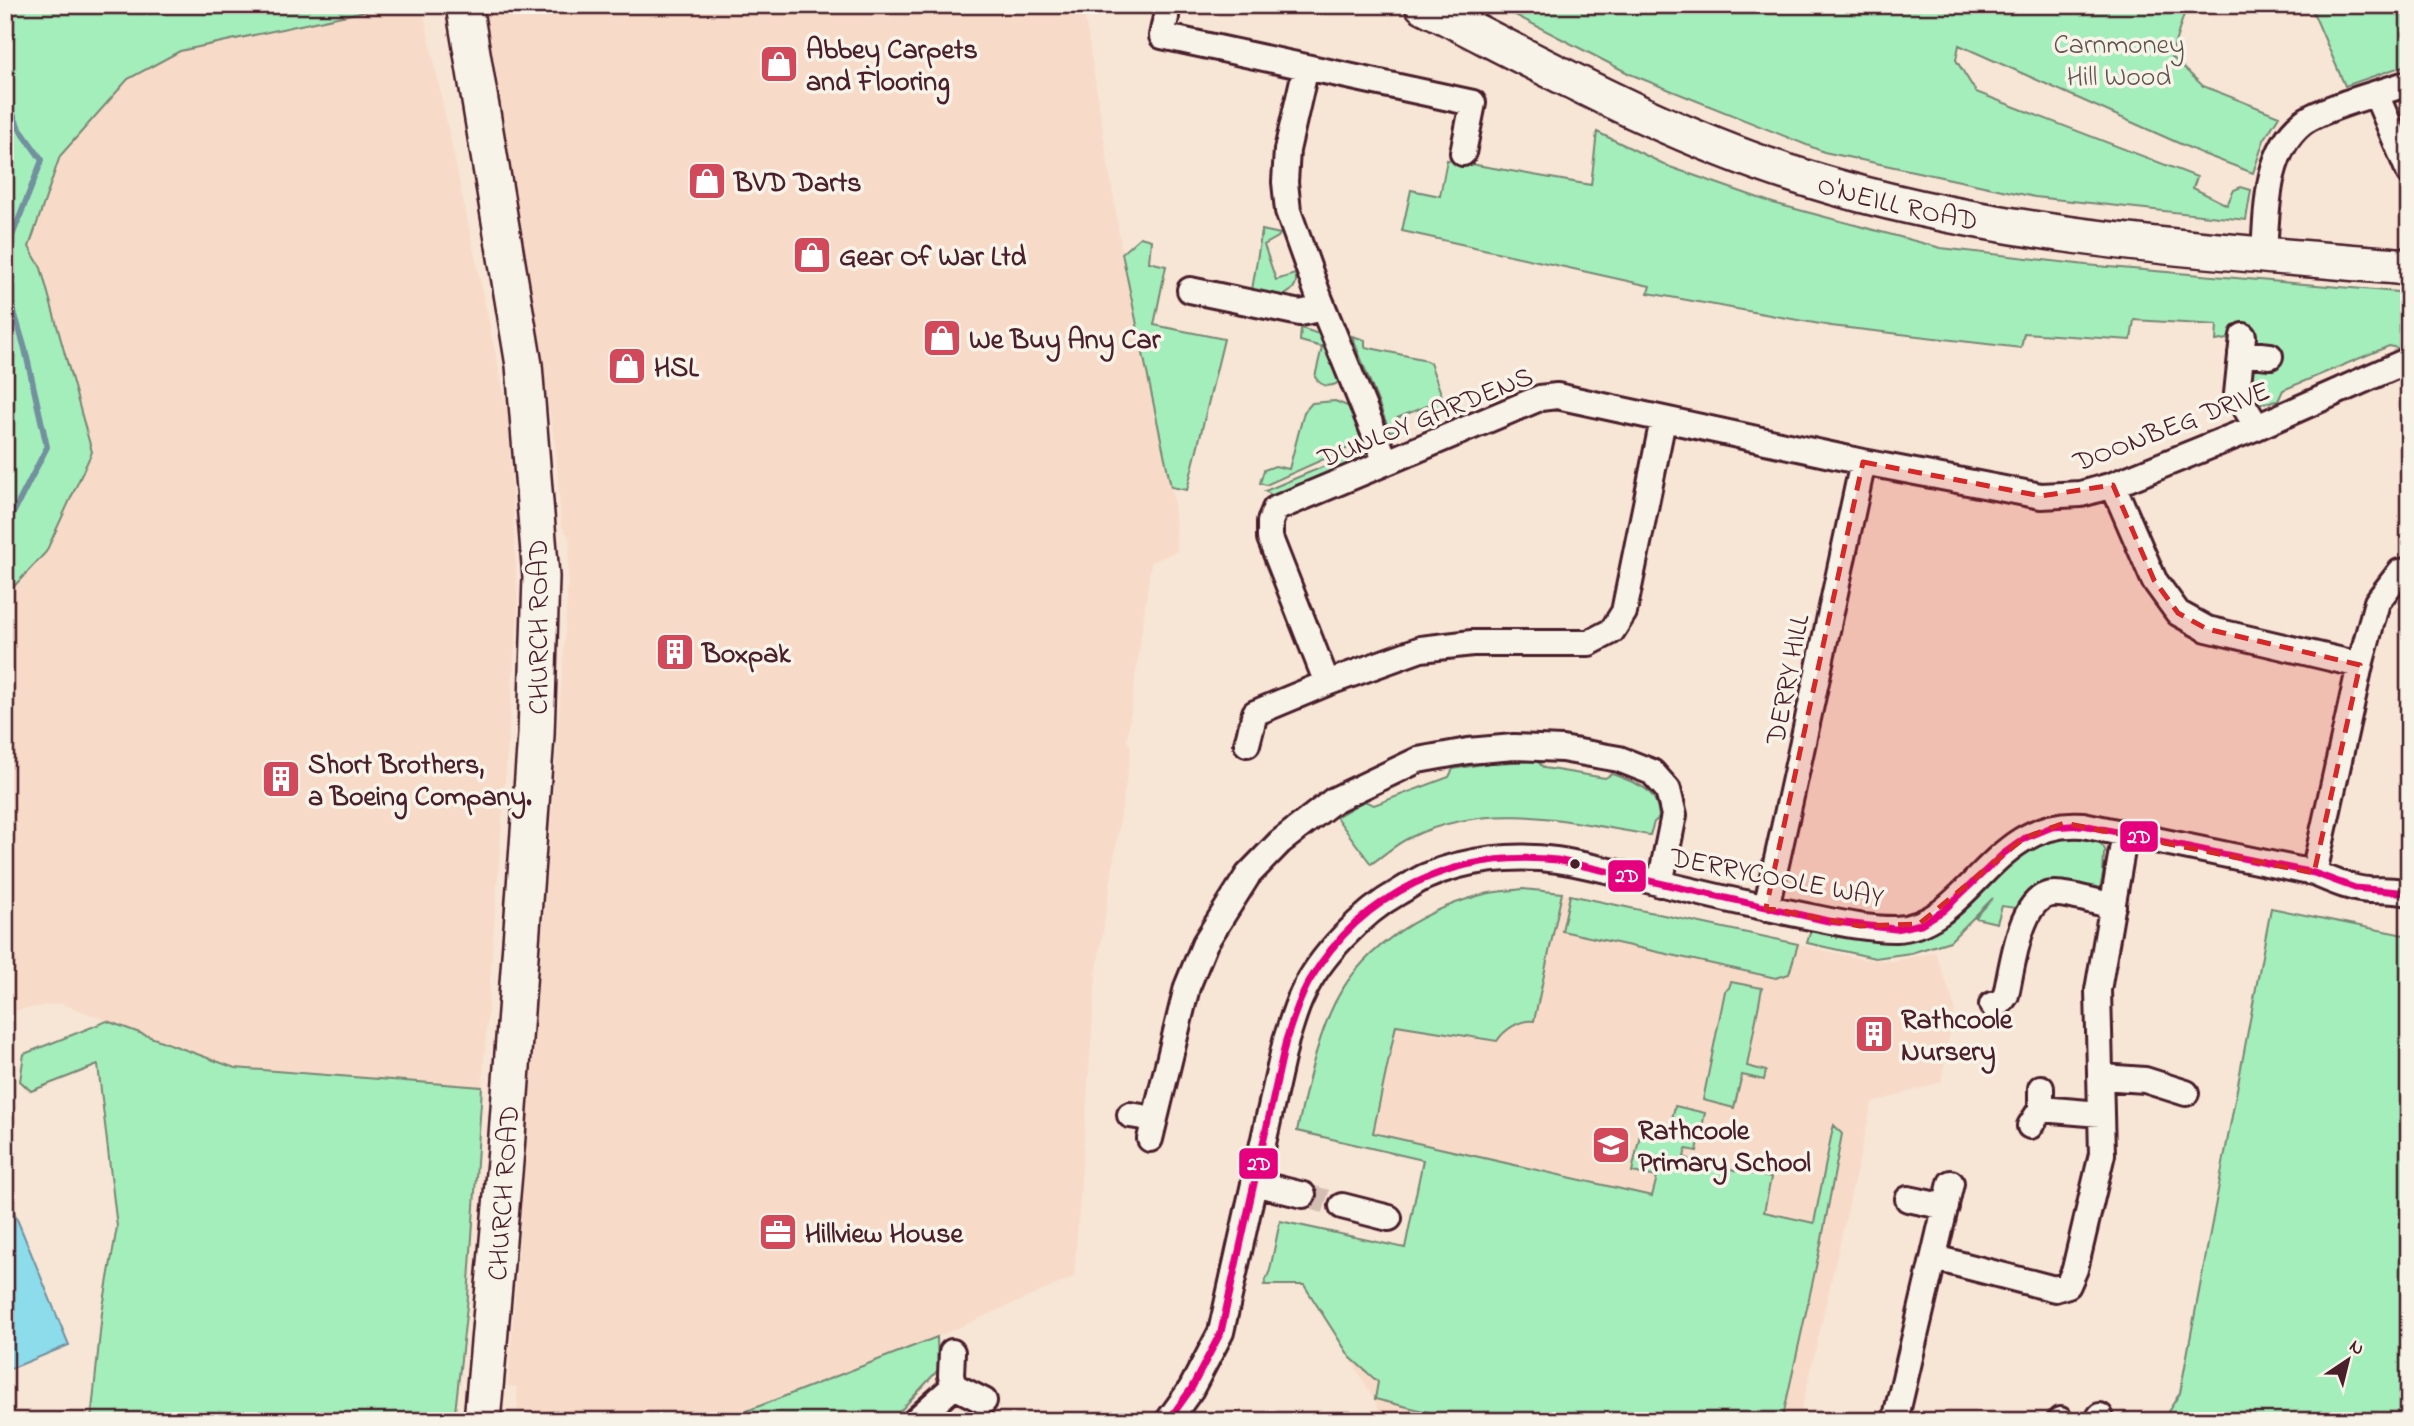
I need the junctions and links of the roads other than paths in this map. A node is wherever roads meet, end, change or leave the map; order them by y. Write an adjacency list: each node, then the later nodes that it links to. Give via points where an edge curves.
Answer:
1 (464, 5): 45 (street, CHURCH ROAD, via 524,365 541,577 537,736)
2 (1423, 5): 9 (street, O'NEILL ROAD, via 1669,126 1818,182 1970,220 2068,235)
3 (1166, 17): 4 (street, via 1162,36)
4 (1306, 67): 7 (street, via 1473,103); 12 (street, via 1287,150 1285,182 1288,211)
5 (2409, 83): 6 (street)
6 (2376, 94): 8 (street); 9 (street, via 2304,122 2290,136 2278,154 2273,175)
7 (1463, 153)
8 (2409, 172)
9 (2264, 254): 10 (street, O'NEILL ROAD)
10 (2409, 267)
11 (1190, 290): 12 (street, via 1300,313)
12 (1323, 308): 17 (street)
13 (2270, 356): 16 (street, via 2242,345 2237,394)
14 (2409, 360): 16 (street, DOONBEG DRIVE)
15 (1663, 420): 17 (street, DUNLOY GARDENS, via 1557,396 1539,398); 18 (street, DUNLOY GARDENS); 22 (street, via 1624,612 1612,631 1589,643 1472,643 1421,649)
16 (2257, 427): 19 (street, DOONBEG DRIVE)
17 (1386, 462): 22 (street, DUNLOY GARDENS, via 1275,509 1270,522 1270,538)
18 (1863, 462): 19 (street, DOONBEG DRIVE, via 2041,496 2081,494); 29 (street, DERRY HILL)
19 (2113, 485): 21 (street, via 2154,580 2178,613 2207,629)
20 (2409, 571): 21 (street, via 2400,572 2377,602)
21 (2360, 665): 25 (street)
22 (1327, 683): 23 (street, via 1255,713)
23 (1247, 744)
24 (2125, 833): 25 (street, DERRYCOOLE WAY); 28 (street); 29 (street, DERRYCOOLE WAY, via 2064,823 2044,828 2005,852 1938,914 1897,929)
25 (2314, 873): 27 (street, DERRYCOOLE WAY, via 2363,889)
26 (1660, 884): 29 (street, DERRYCOOLE WAY); 35 (street, via 1674,815 1668,790 1652,772 1619,759 1562,749 1514,747 1418,760 1323,806 1248,875 1205,943); 36 (street, DERRYCOOLE WAY, via 1556,859 1516,858 1467,864 1427,876 1388,898 1337,943 1303,993 1286,1040)
27 (2409, 893)
28 (2113, 906): 30 (street, via 2047,894 2038,901 2023,922 2006,995); 31 (street, via 2098,990)
29 (1766, 908)
30 (1992, 1005)
31 (2102, 1077): 32 (street, via 2145,1080); 34 (street)
32 (2186, 1093)
33 (2037, 1108): 34 (street)
34 (2100, 1114): 41 (street, via 2102,1154 2068,1284 2055,1289)
35 (1145, 1124)
36 (1254, 1183): 37 (street); 47 (street, DERRYCOOLE WAY, via 1221,1332)
37 (1303, 1195)
38 (1908, 1199): 41 (street, via 1948,1195)
39 (1342, 1206): 40 (street)
40 (1389, 1218)
41 (1935, 1258): 48 (street)
42 (952, 1352): 43 (street)
43 (954, 1386): 44 (street); 46 (street)
44 (984, 1401)
45 (482, 1421)
46 (915, 1421)
47 (1168, 1421)
48 (1895, 1421)

